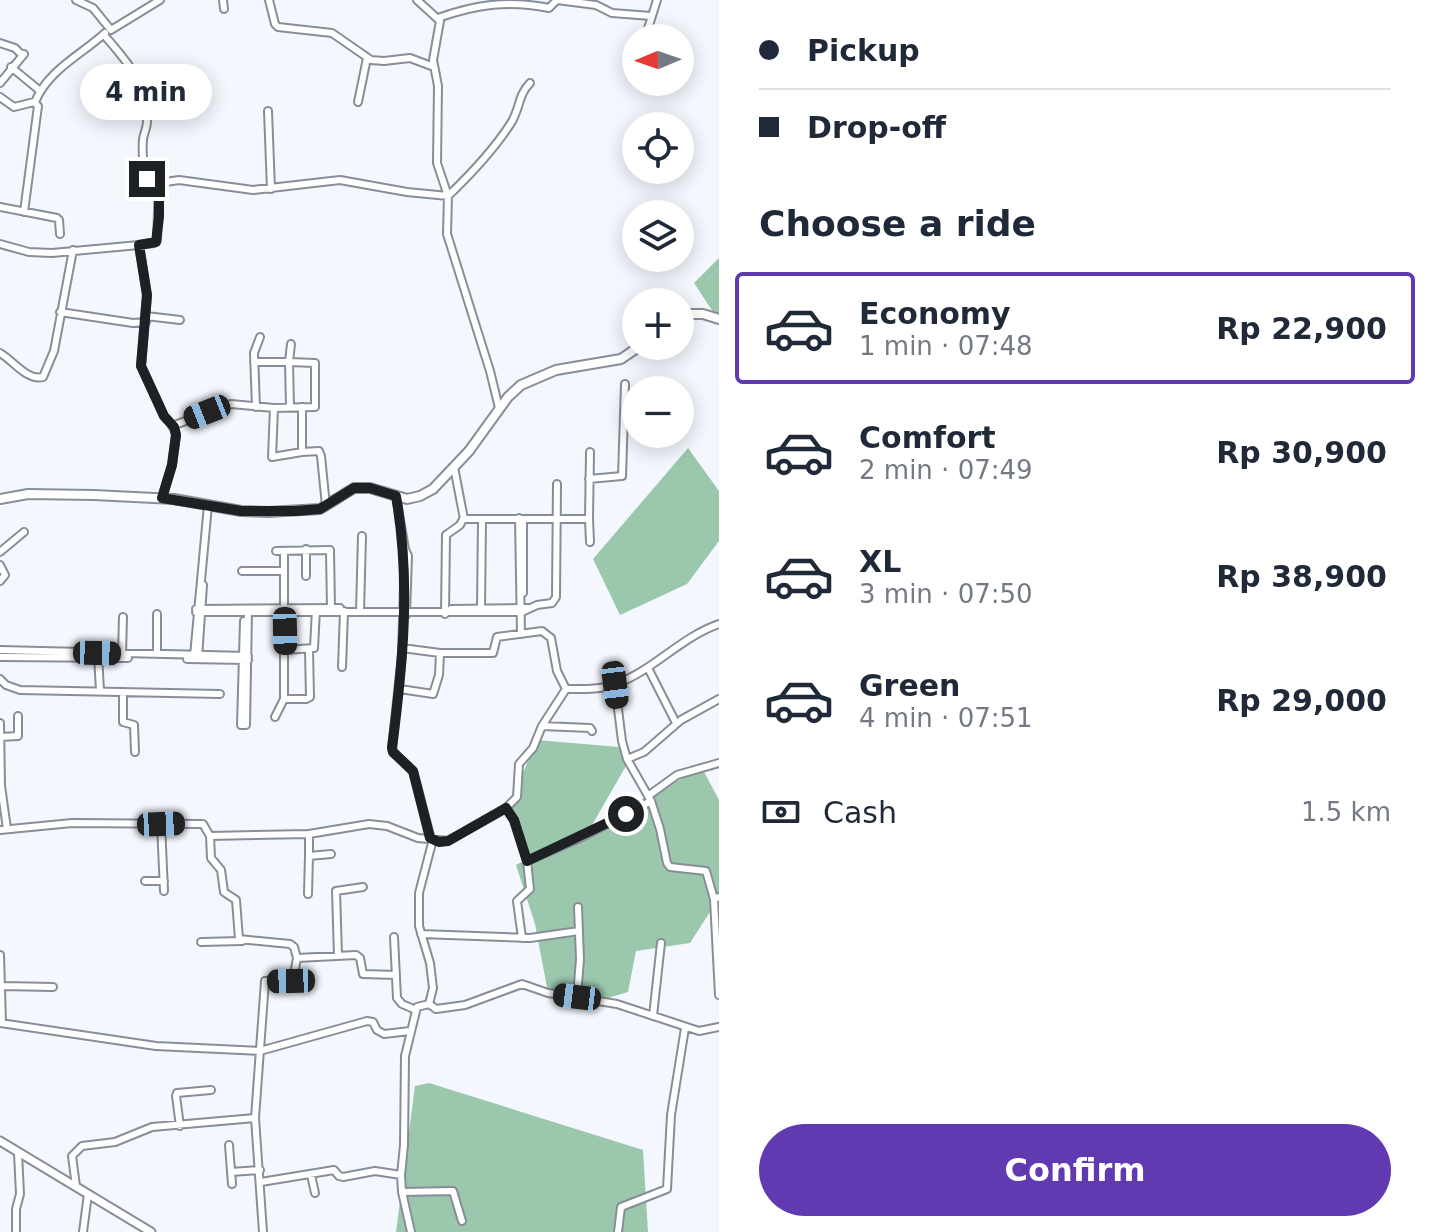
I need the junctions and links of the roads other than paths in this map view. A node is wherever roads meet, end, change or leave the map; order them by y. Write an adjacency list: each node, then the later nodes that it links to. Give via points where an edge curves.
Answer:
1 (76, 0): 10 (street)
2 (97, 0): 10 (street)
3 (160, 0): 15 (street)
4 (223, 0): 11 (street)
5 (269, 0): 17 (street, via 276,26 332,33)
6 (417, 0): 13 (street)
7 (557, 0): 9 (street, via 546,9); 12 (street)
8 (657, 0): 12 (street)
9 (475, 3): 13 (street)
10 (92, 8): 15 (street)
11 (224, 9)
12 (651, 16): 14 (street)
13 (438, 18): 19 (street)
14 (649, 24)
15 (106, 32): 22 (street); 27 (street, via 142,87 146,175 149,182)
16 (0, 43): 18 (street, via 23,55)
17 (367, 58): 19 (street, via 410,58); 25 (street)
18 (11, 67): 20 (street); 22 (street)
19 (434, 68): 29 (street, via 437,163)
20 (0, 83)
21 (530, 83): 29 (street, via 514,119 483,162)
22 (39, 90): 24 (street)
23 (0, 95): 24 (street, via 14,107)
24 (35, 102): 31 (street)
25 (358, 102)
26 (268, 111): 28 (street)
27 (159, 183): 28 (street, via 179,180); 34 (street, via 157,240)
28 (271, 189): 29 (street, via 340,180)
29 (448, 196): 51 (street, via 450,248)
30 (0, 207): 31 (street)
31 (24, 212): 32 (street, via 57,218)
32 (60, 234)
33 (0, 244): 35 (street, via 29,252)
34 (139, 245): 35 (street); 38 (street)
35 (73, 250): 36 (street)
36 (60, 312): 38 (street, via 133,323); 43 (street, via 54,351 43,377 28,375)
37 (694, 314): 39 (main road)
38 (146, 319): 40 (street); 52 (street, via 141,366)
39 (719, 319)
40 (180, 320)
41 (260, 337): 45 (street)
42 (291, 344): 46 (street)
43 (0, 353)
44 (622, 358): 51 (main road, via 539,376 521,385)
45 (254, 362): 46 (street); 47 (street)
46 (289, 362): 48 (street); 49 (street, via 316,366 315,407)
47 (256, 407): 50 (street); 52 (street, via 231,404)
48 (290, 407): 49 (street); 50 (street)
49 (302, 407): 54 (street)
50 (274, 408): 54 (street, via 272,457)
51 (499, 408): 56 (main road)
52 (172, 426): 60 (street, via 175,449)
53 (623, 448): 57 (street, via 622,476)
54 (302, 452): 63 (street, via 319,451)
55 (590, 452): 57 (street)
56 (454, 467): 59 (main road, via 420,496); 65 (street)
57 (589, 479): 66 (street)
58 (557, 484): 68 (street)
59 (396, 496): 63 (main road, via 354,488); 87 (street, via 405,549)
60 (162, 498): 61 (main road, via 28,494); 62 (main road)
61 (0, 499)
62 (211, 505): 63 (main road, via 268,512); 85 (street)
63 (326, 506)
64 (521, 518): 67 (street); 68 (street); 79 (street)
65 (463, 519): 67 (street); 89 (street, via 446,535)
66 (589, 519): 68 (street); 71 (street)
67 (482, 520): 88 (street)
68 (557, 521): 79 (street, via 555,601)
69 (24, 532): 73 (street)
70 (362, 536): 84 (street)
71 (590, 542)
72 (306, 549): 76 (street, via 280,551); 77 (street); 83 (street, via 330,550)
73 (0, 552)
74 (0, 565): 78 (street, via 5,575)
75 (242, 571): 76 (street)
76 (283, 571): 81 (street)
77 (306, 576)
78 (0, 581)
79 (522, 609): 88 (street); 93 (street)
80 (246, 610): 81 (street); 85 (street); 104 (street)
81 (285, 610): 82 (street); 96 (street)
82 (316, 610): 83 (street); 97 (street, via 314,648)
83 (331, 610): 86 (street)
84 (360, 610): 86 (street); 87 (street)
85 (199, 611): 103 (street)
86 (344, 611): 105 (street)
87 (405, 611): 89 (street); 94 (street)
88 (481, 611): 89 (street)
89 (445, 612)
90 (157, 614): 100 (street)
91 (123, 617): 99 (street)
92 (719, 624): 106 (street)
93 (521, 634): 98 (street, via 497,637 493,653); 110 (street, via 549,634)
94 (403, 645): 98 (street); 109 (street)
95 (0, 650): 101 (street)
96 (285, 650): 97 (street); 114 (street)
97 (309, 650): 114 (street, via 310,697)
98 (440, 653): 109 (street, via 433,694)
99 (122, 654): 100 (street); 101 (street)
100 (157, 654): 103 (street)
101 (98, 656): 102 (street); 103 (street); 111 (street)
102 (0, 657)
103 (196, 657): 104 (street)
104 (245, 658): 104 (street, via 246,725 242,726)
105 (342, 667)
106 (648, 668): 108 (street); 119 (street)
107 (0, 679): 111 (street, via 20,690)
108 (615, 685): 110 (street); 124 (street)
109 (400, 689): 132 (street, via 392,748 413,771)
110 (566, 689): 120 (street)
111 (100, 691): 112 (street)
112 (123, 692): 113 (street); 123 (street, via 123,722 134,725)
113 (220, 694)
114 (284, 699): 117 (street)
115 (719, 699): 119 (street)
116 (18, 716): 122 (street, via 18,736)
117 (275, 717)
118 (0, 723): 122 (street)
119 (676, 723): 124 (street, via 644,752)
120 (542, 726): 121 (street); 127 (street, via 519,764 517,797)
121 (592, 731)
122 (0, 737): 129 (street)
123 (135, 752)
124 (627, 759): 126 (street)
125 (719, 763): 126 (street, via 677,775)
126 (650, 798): 135 (street); 141 (street, via 668,866 706,871)
127 (506, 808): 132 (street, via 448,841); 135 (street)
128 (161, 824): 129 (street); 131 (street, via 203,824); 137 (street)
129 (3, 829)
130 (309, 834): 131 (street); 132 (street, via 369,824); 134 (street)
131 (210, 836): 147 (street, via 211,858 221,870 224,892 236,900)
132 (430, 838): 144 (street, via 419,893)
133 (331, 854): 134 (street)
134 (309, 856): 140 (street)
135 (527, 861): 146 (street, via 530,889 517,901)
136 (145, 881): 137 (street)
137 (164, 881): 139 (street)
138 (363, 887): 151 (street, via 336,891)
139 (164, 891)
140 (308, 894)
141 (717, 898): 156 (street)
142 (578, 907): 143 (street)
143 (579, 931): 146 (street); 157 (street)
144 (421, 934): 146 (street); 158 (street, via 432,978)
145 (394, 937): 153 (street)
146 (522, 938)
147 (242, 941): 148 (street); 152 (street, via 290,944)
148 (201, 942)
149 (661, 943): 160 (street)
150 (0, 955): 154 (street)
151 (338, 956): 152 (street); 153 (street, via 359,956 363,974)
152 (297, 958): 165 (street, via 293,980 265,981)
153 (396, 975): 159 (street, via 399,1001)
154 (2, 986): 155 (street); 161 (street)
155 (53, 987)
156 (719, 995)
157 (577, 997): 158 (street, via 522,984 452,1008); 160 (street)
158 (429, 1004): 159 (street)
159 (417, 1007): 164 (street)
160 (653, 1016): 163 (street)
161 (1, 1023): 165 (street, via 156,1046)
162 (719, 1027): 163 (street)
163 (685, 1028): 188 (street, via 671,1115 667,1189 621,1207)
164 (410, 1031): 165 (street, via 384,1034 367,1021); 175 (street)
165 (260, 1051): 167 (street)
166 (211, 1090): 168 (street, via 177,1093)
167 (255, 1118): 168 (street); 172 (street)
168 (180, 1126): 178 (street, via 152,1127 115,1142 82,1146 72,1156)
169 (0, 1141): 171 (street)
170 (229, 1145): 173 (street)
171 (18, 1153): 178 (street); 183 (street)
172 (260, 1170): 173 (street); 176 (street)
173 (231, 1172): 177 (street)
174 (311, 1175): 175 (street, via 334,1170 343,1177 375,1171); 176 (street); 180 (street)
175 (401, 1175): 179 (street)
176 (261, 1182): 186 (street)
177 (232, 1184)
178 (76, 1186): 181 (street)
179 (402, 1192): 182 (street, via 453,1191); 187 (street)
180 (315, 1193)
181 (88, 1194): 184 (street); 185 (street)
182 (462, 1221)
183 (16, 1232)
184 (83, 1232)
185 (151, 1232)
186 (263, 1232)
187 (411, 1232)
188 (618, 1232)

